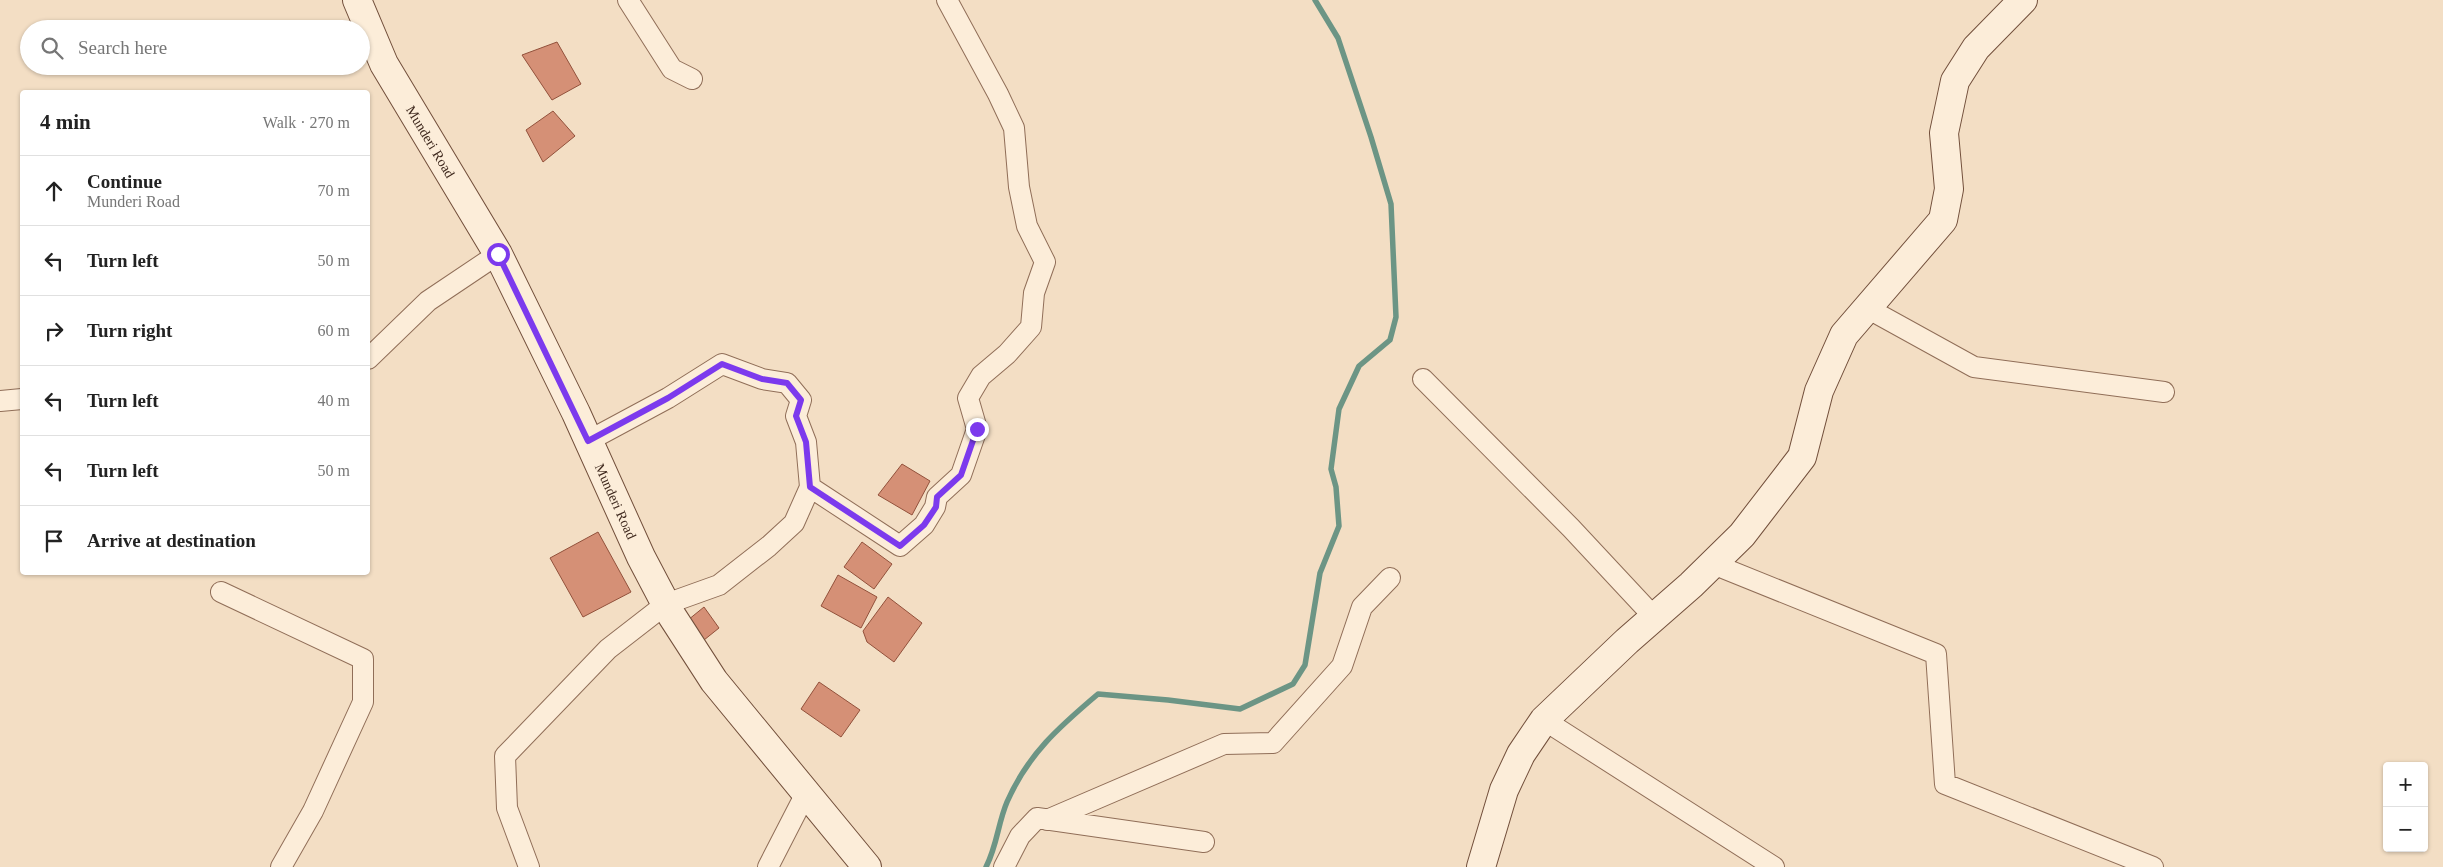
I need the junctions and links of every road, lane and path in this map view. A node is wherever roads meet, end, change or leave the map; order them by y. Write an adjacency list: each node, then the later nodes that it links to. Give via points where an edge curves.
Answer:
1 (357, 0): 5 (main road, Munderi Road)
2 (628, 0): 7 (street, via 672,69)
3 (946, 0): 16 (street, via 1014,128 1019,187 1027,226 1045,262 1034,293 1031,327 981,376 968,398 977,429 961,475 937,497 936,507 924,525 900,546)
4 (2023, 0): 9 (main road, via 1976,48 1955,80 1944,133 1949,189 1943,220)
5 (365, 20)
6 (370, 31): 8 (main road, Munderi Road, via 384,64)
7 (692, 79)
8 (498, 254): 10 (street, via 428,302); 15 (main road, Munderi Road)
9 (1867, 308): 12 (street, via 1974,367); 17 (main road, via 1844,336 1819,391 1802,457 1742,535)
10 (370, 357)
11 (1423, 379): 21 (street)
12 (2164, 392)
13 (20, 399): 14 (street)
14 (0, 401)
15 (588, 441): 16 (street, via 668,398 722,364 762,379 787,383 801,400 796,416 806,442); 20 (main road, Munderi Road)
16 (810, 487): 20 (street, via 794,523 769,546 719,585)
17 (1713, 564): 21 (main road); 33 (street, via 1936,654 1945,784)
18 (1390, 578): 24 (street, via 1362,607 1342,666 1273,743 1224,744)
19 (221, 592): 26 (street, via 363,659 363,702 313,810)
20 (666, 604): 23 (main road, Munderi Road, via 714,681); 27 (street, via 608,649 505,756 507,808)
21 (1654, 617): 22 (main road)
22 (1544, 720): 31 (main road, via 1521,754 1504,790); 32 (street)
23 (806, 793): 28 (street); 29 (main road, Munderi Road)
24 (1047, 820): 25 (street); 30 (street, via 1037,818 1020,836)
25 (1204, 842)
26 (281, 867)
27 (529, 867)
28 (768, 867)
29 (867, 867)
30 (1004, 867)
31 (1481, 867)
32 (1774, 867)
33 (2153, 867)

